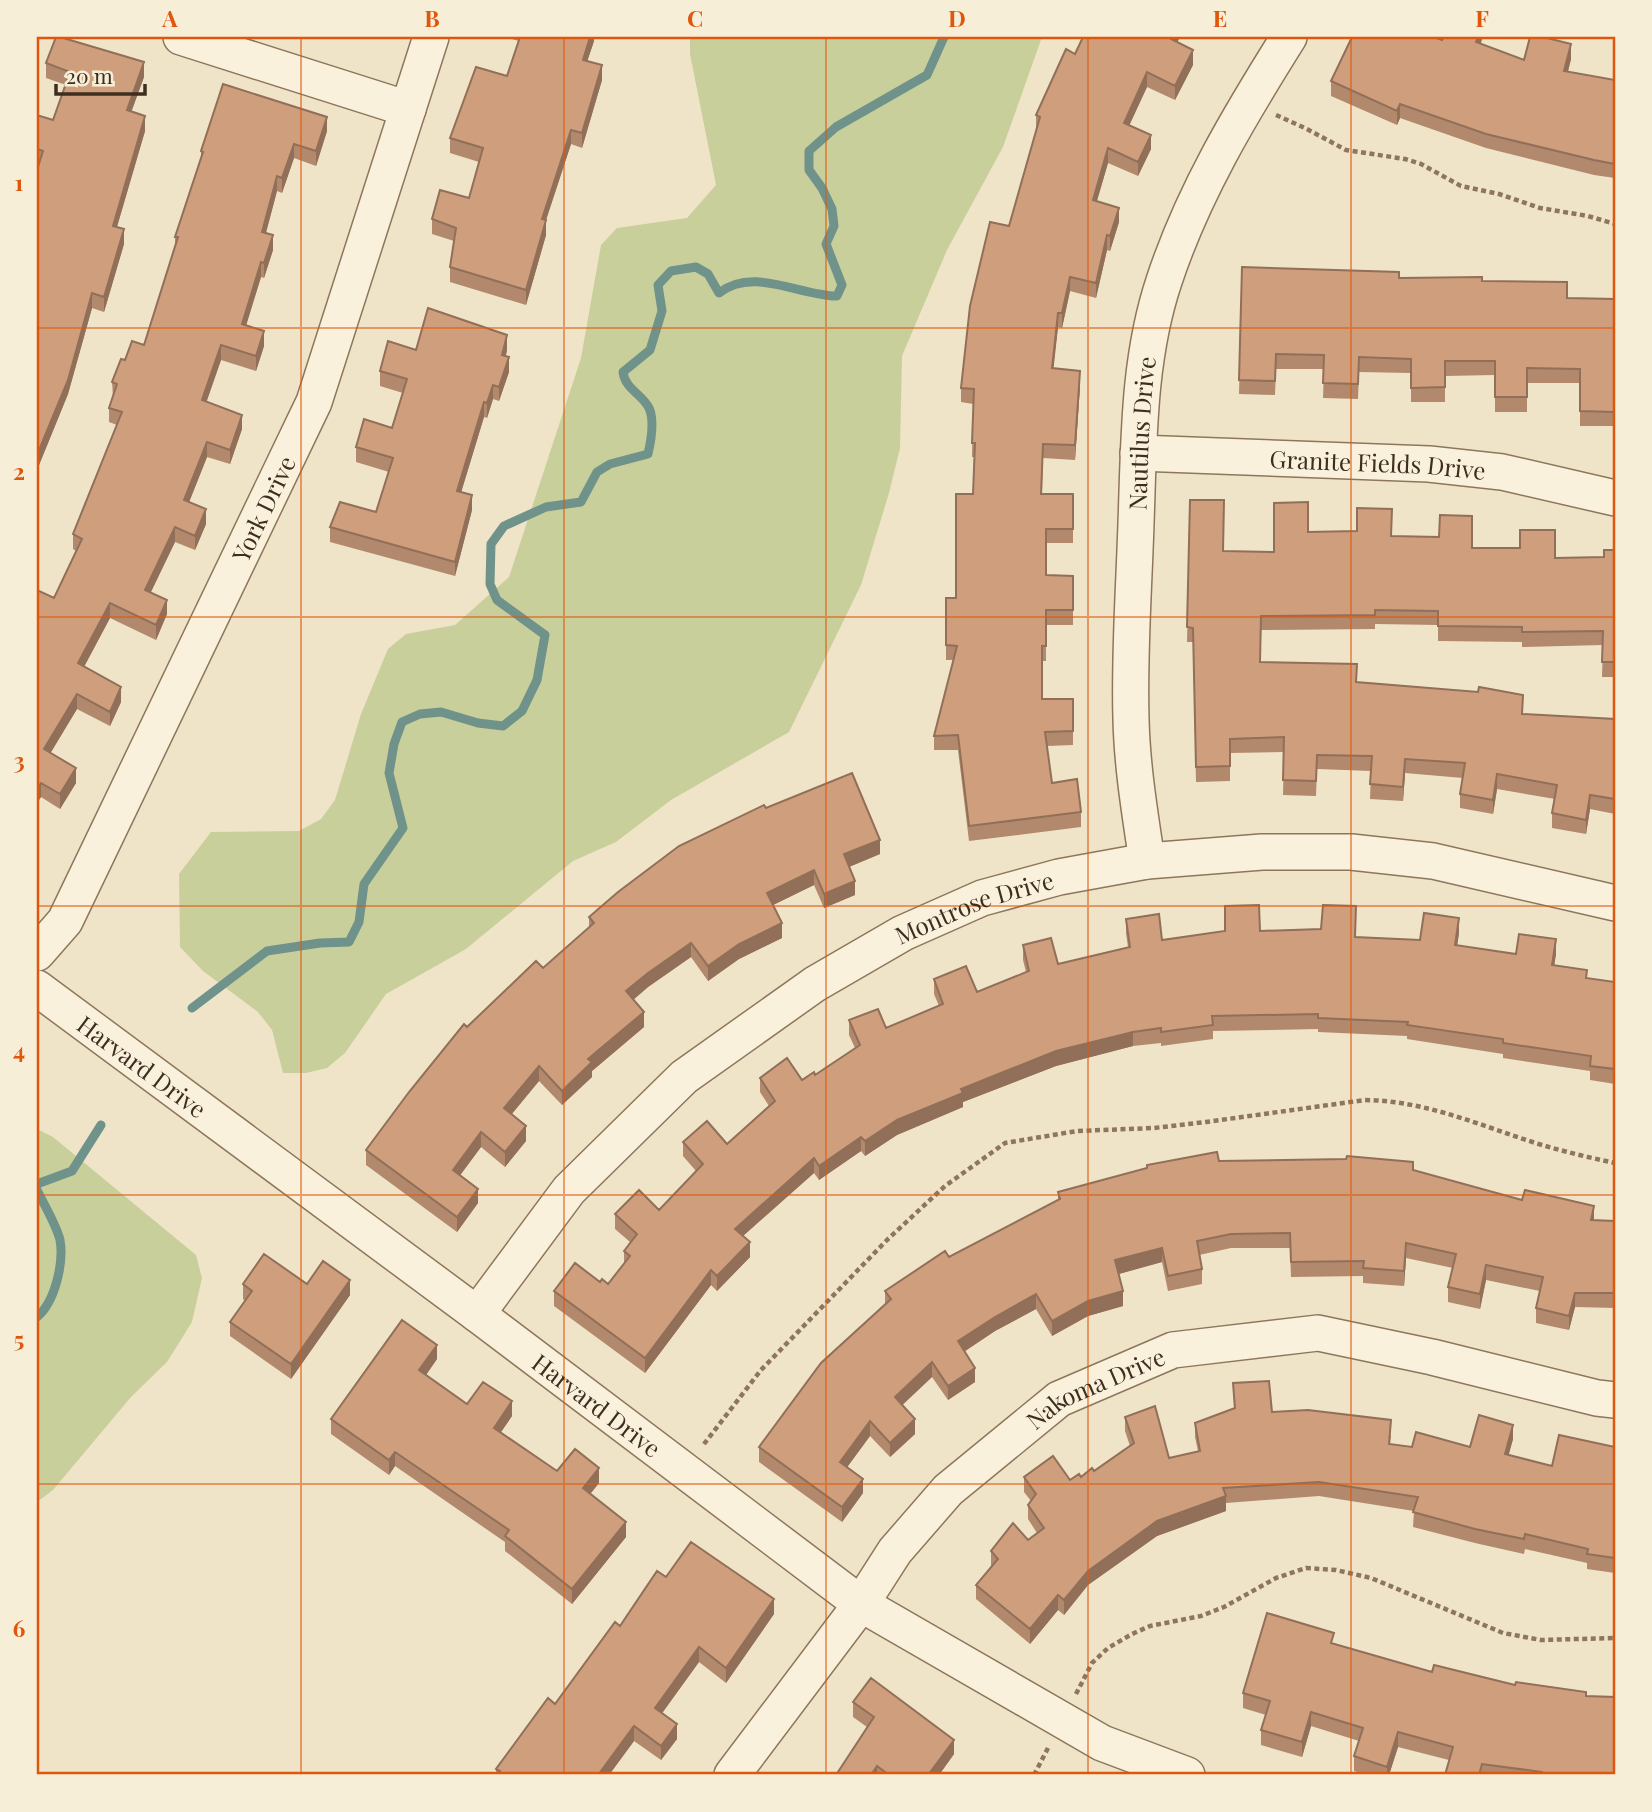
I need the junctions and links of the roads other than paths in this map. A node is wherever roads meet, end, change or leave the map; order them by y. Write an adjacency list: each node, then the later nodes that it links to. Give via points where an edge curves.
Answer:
1 (181, 37): 4 (street)
2 (431, 37): 4 (street, York Drive)
3 (1289, 37): 5 (street, Nautilus Drive, via 1227,137 1172,259 1151,325)
4 (408, 109): 9 (street, York Drive, via 314,402 65,921)
5 (1138, 453): 6 (street, Granite Fields Drive, via 1442,465 1502,472); 7 (street, Nautilus Drive, via 1131,717)
6 (1615, 498)
7 (1147, 861): 8 (street, Montrose Drive, via 1262,852 1351,852 1433,861); 11 (street, Montrose Drive, via 1059,877 982,898 903,933 815,984 684,1077 569,1190)
8 (1615, 904)
9 (37, 953)
10 (37, 988): 11 (street, Harvard Drive)
11 (477, 1314): 13 (street, Harvard Drive)
12 (1615, 1399): 13 (street, Nakoma Drive, via 1318,1333 1173,1350 1049,1407 948,1490 895,1551)
13 (861, 1604): 14 (street, Nakoma Drive); 15 (street, Harvard Drive, via 1102,1743)
14 (732, 1775)
15 (1187, 1775)

